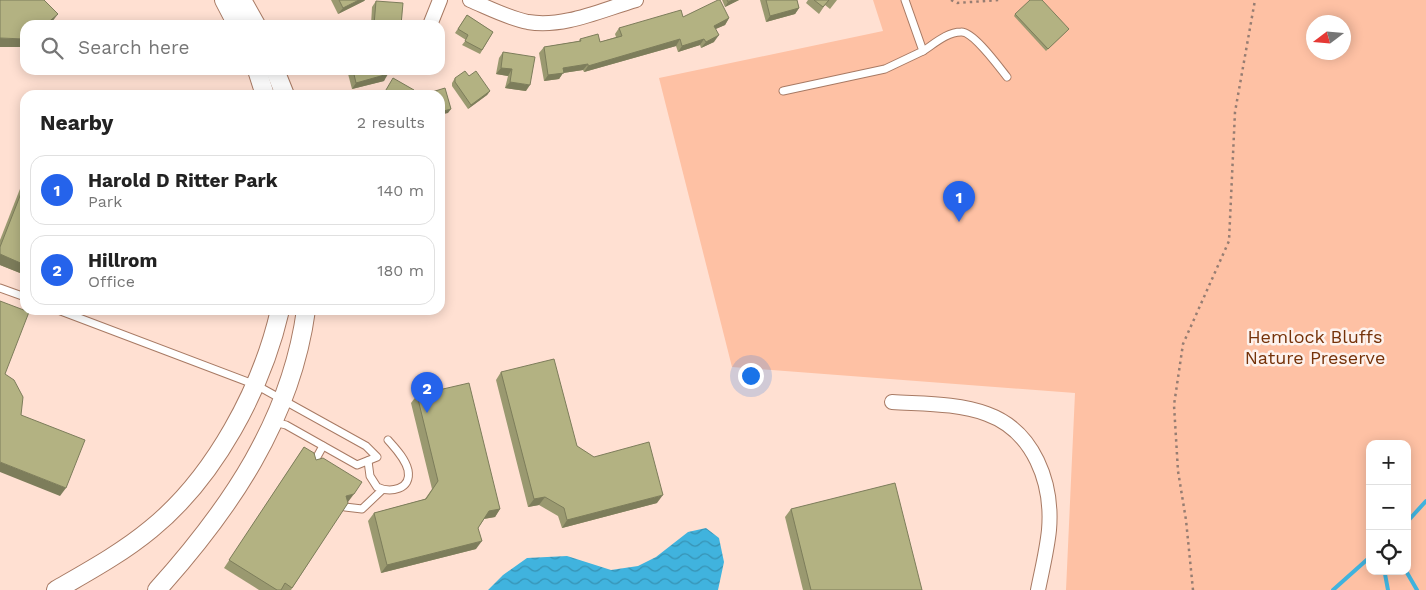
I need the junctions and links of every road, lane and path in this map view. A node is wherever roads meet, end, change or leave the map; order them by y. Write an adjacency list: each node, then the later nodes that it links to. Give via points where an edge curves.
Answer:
1 (224, 0): 11 (street)
2 (242, 0): 12 (street)
3 (440, 0): 13 (street)
4 (470, 0): 10 (street, via 513,18 542,23 569,20)
5 (636, 0): 10 (street)
6 (905, 0): 14 (lane)
7 (951, 0): 8 (path, via 957,3)
8 (999, 0)
9 (1255, 0): 39 (path, via 1235,112 1229,241 1183,344 1174,405 1178,471)
10 (616, 3)
11 (234, 20)
12 (253, 20)
13 (432, 20)
14 (923, 51): 17 (lane, via 949,35 962,32 971,35); 20 (lane, via 885,70)
15 (259, 75): 18 (street)
16 (277, 75): 19 (street)
17 (1008, 77)
18 (263, 90)
19 (283, 90)
20 (783, 91)
21 (0, 288): 22 (lane)
22 (20, 295)
23 (71, 315): 26 (lane)
24 (279, 315): 26 (street)
25 (305, 315): 27 (street, via 301,342)
26 (256, 385): 27 (lane); 36 (street, via 210,466 180,501 153,528 113,557)
27 (283, 400): 29 (street); 32 (lane, via 366,446 377,458)
28 (892, 402): 38 (street, via 985,413 1023,437 1041,468 1049,512 1047,550)
29 (274, 422): 31 (lane, via 286,425); 37 (street, via 250,471 220,516)
30 (388, 440): 34 (lane, via 400,453 408,471 401,488)
31 (323, 446): 32 (lane, via 357,465); 33 (lane)
32 (368, 461): 34 (lane, via 370,476)
33 (313, 464)
34 (382, 490): 35 (lane, via 362,508)
35 (345, 507)
36 (56, 590)
37 (157, 590)
38 (1038, 590)
39 (1193, 590)

